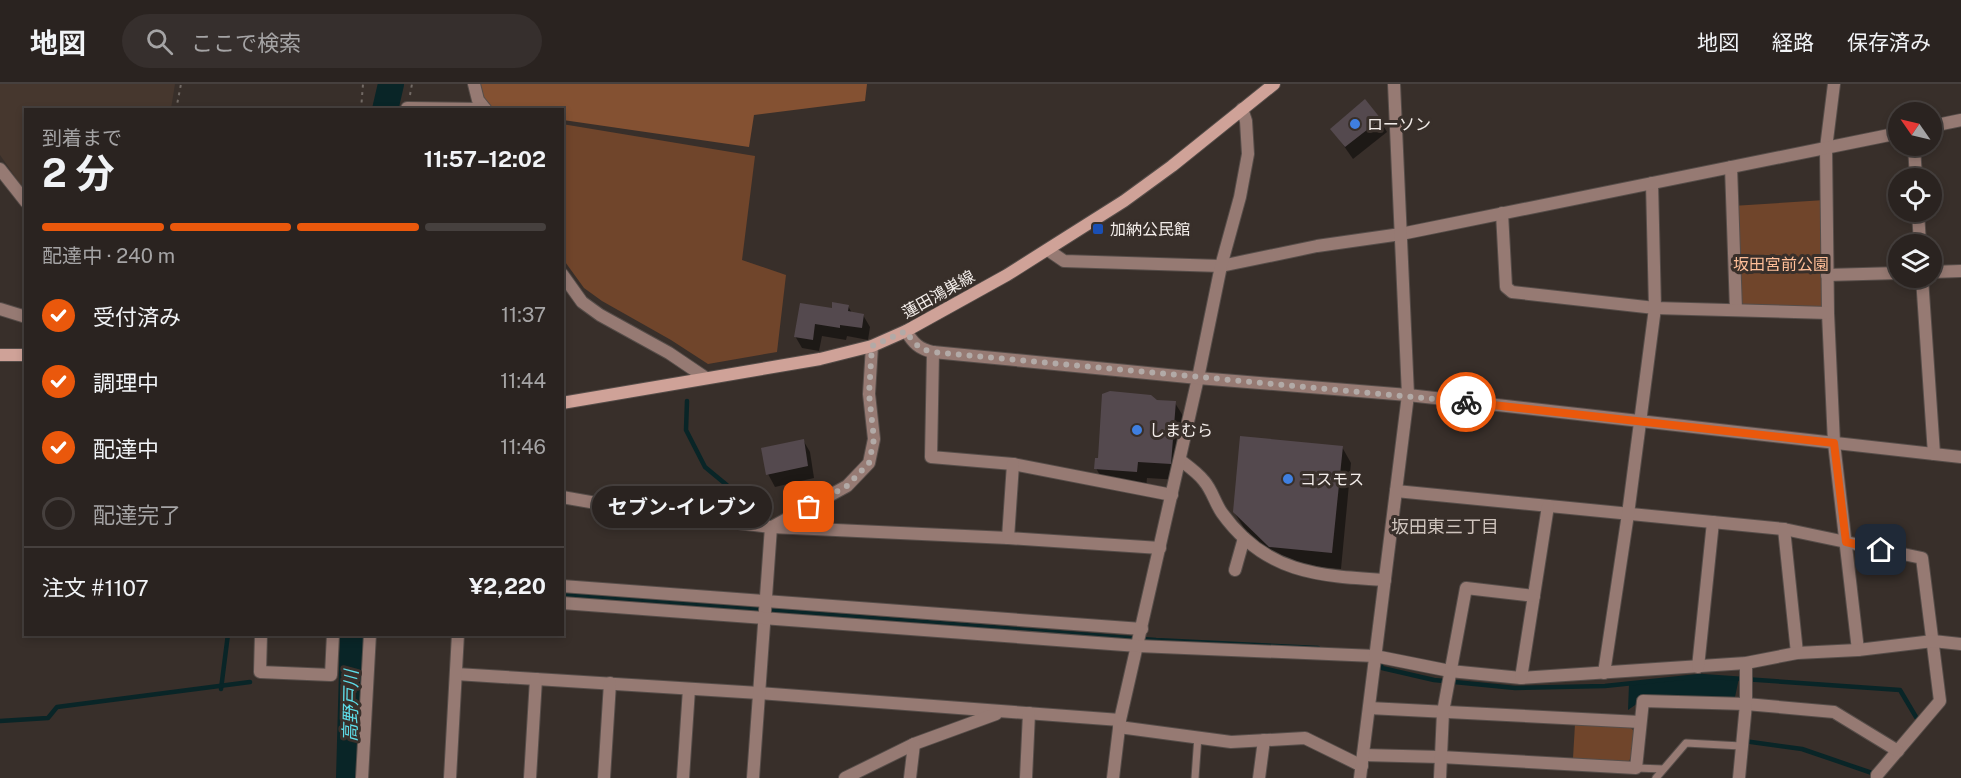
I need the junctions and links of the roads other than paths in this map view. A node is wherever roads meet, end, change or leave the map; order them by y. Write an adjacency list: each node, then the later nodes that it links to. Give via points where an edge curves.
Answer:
1 (474, 84): 5 (street, via 478,100)
2 (1394, 84): 16 (street)
3 (1834, 84): 10 (street)
4 (1272, 85): 6 (main road, 蓮田鴻巣線)
5 (485, 108)
6 (1242, 110): 17 (main road, 蓮田鴻巣線, via 1124,201); 18 (street, via 1248,154)
7 (1961, 120): 8 (street)
8 (1942, 124)
9 (1888, 135): 10 (street)
10 (1826, 148): 11 (street); 22 (street)
11 (1731, 167): 13 (street); 27 (street)
12 (0, 169): 14 (street)
13 (1652, 183): 15 (street); 25 (street)
14 (24, 199)
15 (1502, 213): 16 (street); 25 (street, via 1506,287 1512,292)
16 (1401, 234): 18 (street); 37 (street)
17 (1048, 250): 18 (street, via 1064,261); 30 (main road, 蓮田鴻巣線)
18 (1221, 266): 36 (street)
19 (1961, 271): 20 (street)
20 (1942, 272)
21 (1888, 273): 22 (street)
22 (1827, 275): 28 (street)
23 (564, 277): 35 (street, via 582,302 600,315)
24 (1923, 288): 41 (street)
25 (1655, 308): 27 (street); 39 (street)
26 (0, 309): 29 (street)
27 (1736, 310): 28 (street)
28 (1828, 313): 40 (street)
29 (24, 316)
30 (906, 331): 31 (main road, 蓮田鴻巣線); 32 (street, via 922,350)
31 (872, 346): 35 (main road, 蓮田鴻巣線); 51 (street, via 869,394 874,439 869,463 847,486)
32 (933, 352): 36 (street); 44 (street, via 931,457)
33 (0, 355): 34 (main road)
34 (24, 355)
35 (706, 378): 38 (main road, 蓮田鴻巣線)
36 (1198, 378): 37 (street); 43 (street)
37 (1408, 395): 39 (street); 45 (street)
38 (564, 403)
39 (1640, 422): 40 (street); 49 (street)
40 (1834, 443): 41 (street); 55 (street)
41 (1934, 454): 42 (street)
42 (1961, 458)
43 (1180, 460): 46 (street); 54 (street, via 1205,481 1222,513)
44 (1013, 464): 46 (street); 53 (street)
45 (1396, 491): 48 (street); 58 (street)
46 (1172, 495): 56 (street)
47 (564, 496): 51 (street, via 641,511)
48 (1548, 506): 49 (street); 60 (street)
49 (1628, 514): 50 (street); 78 (street)
50 (1713, 522): 52 (street); 76 (street)
51 (771, 527): 53 (street); 61 (street)
52 (1784, 529): 55 (street); 73 (street)
53 (1008, 538): 56 (street)
54 (1244, 538): 57 (street); 58 (street, via 1294,569 1329,577)
55 (1846, 542): 69 (street, via 1922,558); 72 (street)
56 (1160, 548): 64 (street)
57 (1234, 570)
58 (1385, 580): 74 (street)
59 (564, 586): 61 (street)
60 (1534, 596): 77 (street, via 1466,588); 80 (street)
61 (766, 600): 63 (street); 64 (street)
62 (564, 603): 63 (street)
63 (764, 618): 71 (street); 84 (street)
64 (1142, 629): 71 (street)
65 (261, 636): 66 (street, via 260,672 331,675)
66 (333, 636)
67 (370, 636): 101 (street)
68 (458, 636): 79 (street)
69 (1933, 641): 70 (street); 72 (street); 96 (street, via 1940,701)
70 (1961, 644)
71 (1138, 646): 74 (street); 91 (street)
72 (1858, 650): 73 (street)
73 (1797, 653): 75 (street)
74 (1375, 656): 77 (street); 86 (street)
75 (1746, 663): 76 (street); 85 (street)
76 (1698, 667): 78 (street)
77 (1450, 671): 80 (street); 88 (street)
78 (1604, 673): 80 (street)
79 (456, 674): 81 (street); 102 (street)
80 (1521, 678)
81 (536, 679): 82 (street); 103 (street)
82 (610, 684): 83 (street); 104 (street)
83 (689, 688): 84 (street); 105 (street)
84 (759, 693): 87 (street); 106 (street)
85 (1746, 704): 90 (street, via 1643,701); 95 (street); 96 (street, via 1834,712)
86 (1369, 708): 88 (street); 98 (street)
87 (999, 712): 89 (street); 94 (street)
88 (1443, 712): 90 (street); 97 (street)
89 (1029, 713): 91 (street); 109 (street)
90 (1640, 722): 99 (street)
91 (1120, 723): 92 (street); 110 (street)
92 (1198, 736): 93 (street, via 1231,742); 111 (lane)
93 (1264, 740): 98 (street, via 1305,738); 112 (street)
94 (914, 744): 107 (street); 108 (street)
95 (1741, 746): 100 (lane, via 1686,743); 115 (street)
96 (1898, 751): 116 (street)
97 (1441, 757): 98 (street); 99 (street); 113 (street)
98 (1362, 766)
99 (1636, 768): 100 (lane)
100 (1664, 770): 114 (lane)
101 (362, 778)
102 (450, 778)
103 (530, 778)
104 (604, 778)
105 (682, 778)
106 (753, 778)
107 (845, 778)
108 (910, 778)
109 (1026, 778)
110 (1113, 778)
111 (1196, 778)
112 (1259, 778)
113 (1440, 778)
114 (1656, 778)
115 (1739, 778)
116 (1877, 778)

